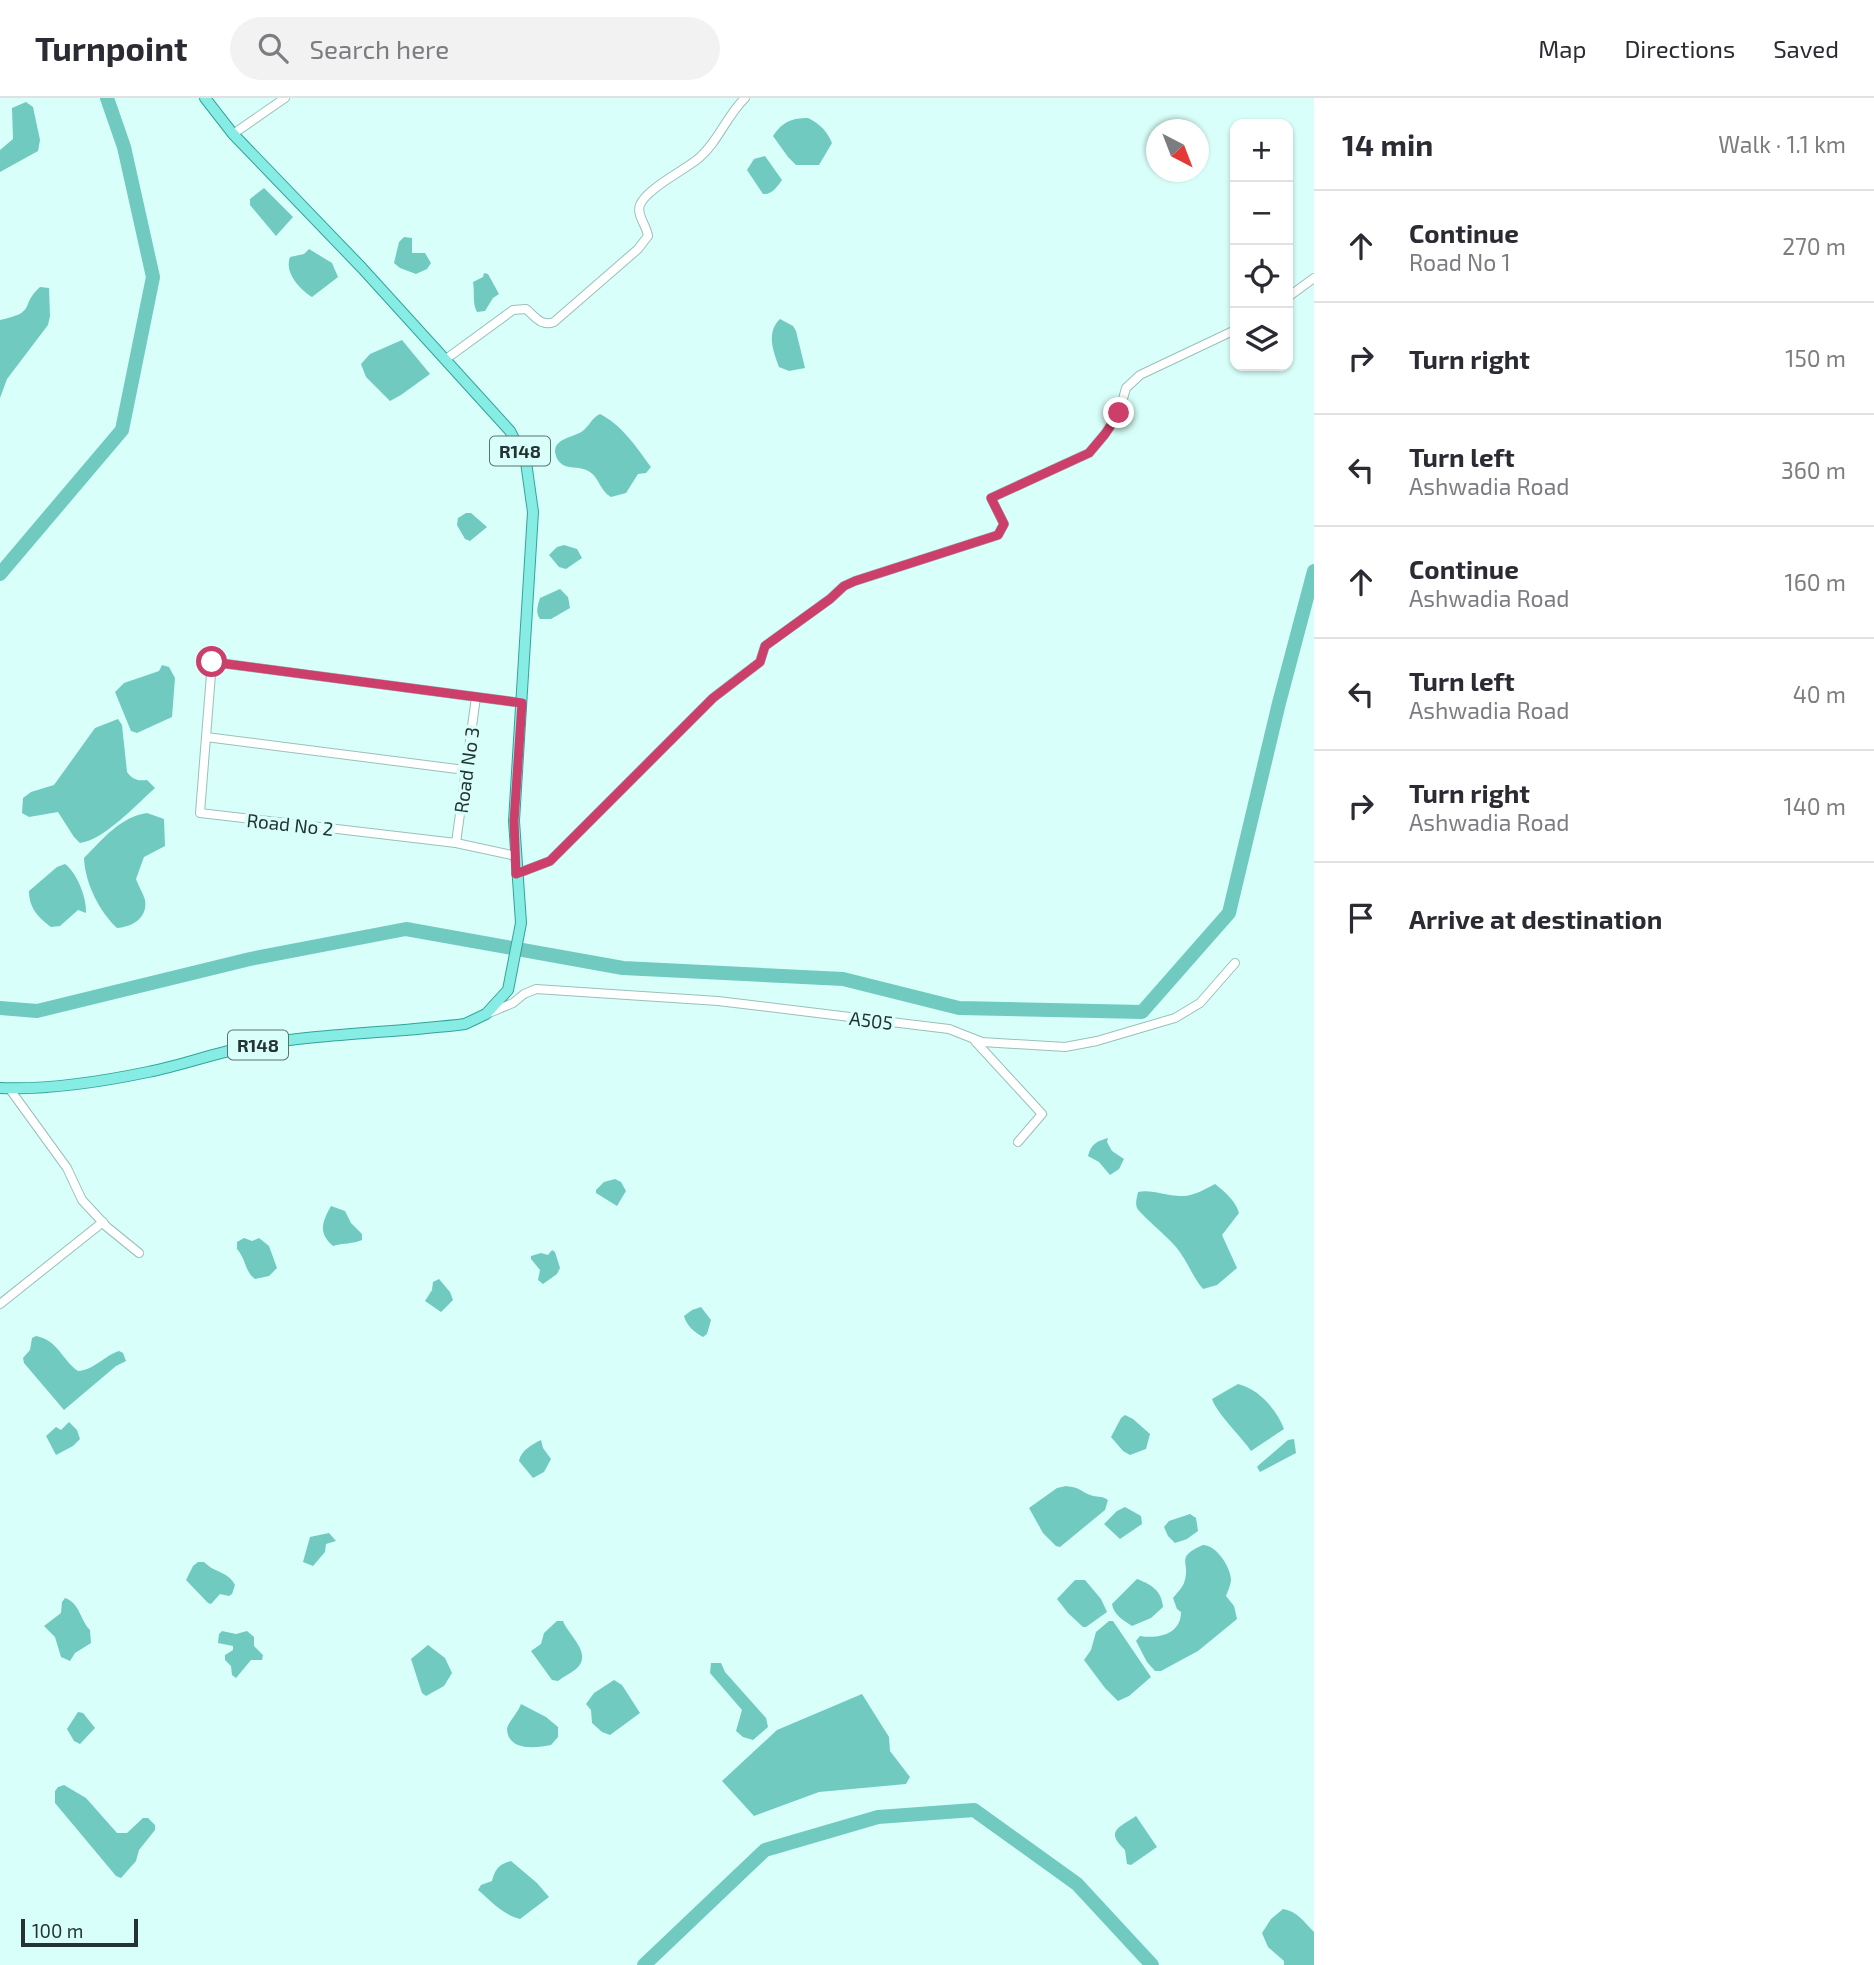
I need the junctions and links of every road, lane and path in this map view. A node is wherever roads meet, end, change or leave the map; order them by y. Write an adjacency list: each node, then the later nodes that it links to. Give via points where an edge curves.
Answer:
1 (205, 98): 4 (main road, R148)
2 (285, 98): 4 (street)
3 (745, 98): 8 (street, via 702,156 640,205 648,236 645,242 554,323 541,323 526,309 513,310)
4 (233, 134): 8 (main road, R148)
5 (1314, 278): 6 (street)
6 (1293, 293)
7 (1230, 332): 15 (street, via 1140,375 1126,388 1119,413 1089,453 991,498 1004,524 998,535 844,586 765,646 760,662 713,698 550,861)
8 (446, 359): 10 (main road, R148, via 510,431 526,462 533,512)
9 (475, 696): 10 (street); 11 (street, via 212,662); 12 (street, Road No 3)
10 (522, 703): 14 (main road, R148)
11 (206, 737): 12 (street); 13 (street, Road No 2, via 200,813)
12 (466, 770): 13 (street, Road No 3)
13 (456, 842): 14 (street)
14 (516, 856): 15 (main road, R148)
15 (516, 874): 17 (main road, R148, via 521,923 508,990)
16 (1235, 963): 18 (street, A505, via 1200,1003 1175,1018 1097,1041 1065,1047)
17 (486, 1014): 18 (street, A505, via 536,989 732,1003 949,1029); 19 (main road, R148, via 465,1024 265,1044 83,1083)
18 (973, 1038): 20 (street, via 1042,1114)
19 (4, 1088): 21 (street, via 67,1168 82,1200)
20 (1018, 1142)
21 (103, 1222): 22 (street); 23 (street)
22 (139, 1253)
23 (0, 1304)

